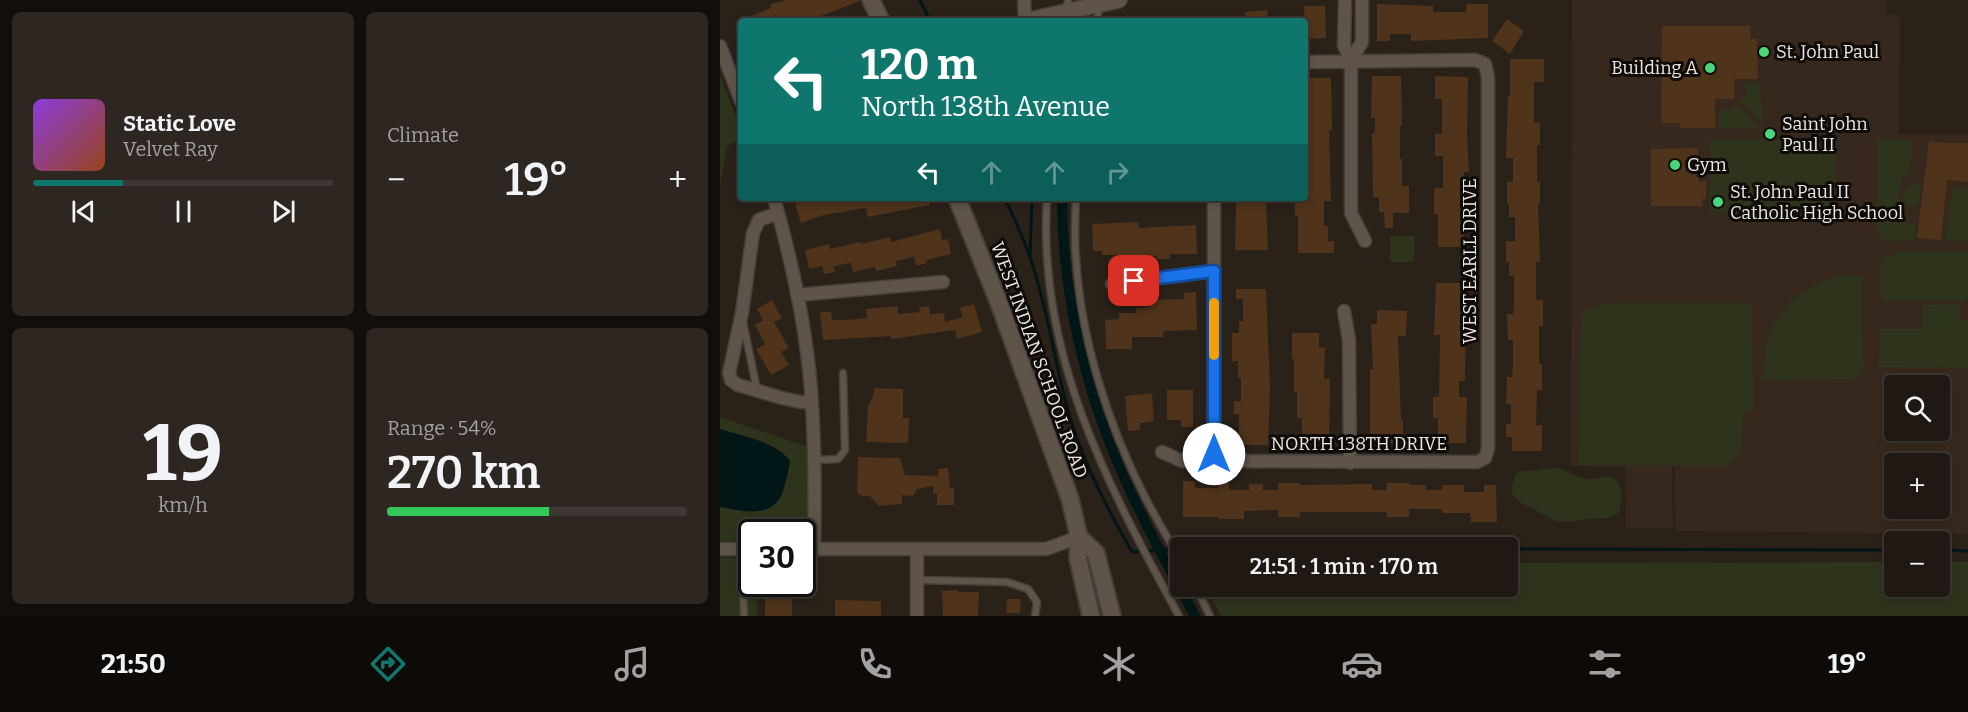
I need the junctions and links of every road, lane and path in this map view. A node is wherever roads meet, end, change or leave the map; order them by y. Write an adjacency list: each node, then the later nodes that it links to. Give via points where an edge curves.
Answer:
1 (871, 0): 8 (main road)
2 (1024, 0): 9 (street)
3 (1119, 0): 6 (street)
4 (1345, 0): 12 (street, via 1344,46)
5 (1362, 0): 12 (street, via 1362,42)
6 (1098, 8): 7 (street)
7 (1069, 11): 10 (street)
8 (880, 18)
9 (1025, 18)
10 (1038, 18)
11 (720, 46): 14 (street)
12 (1352, 60): 13 (street); 21 (street, via 1351,213); 32 (street, WEST EARLL DRIVE, via 1475,60 1485,64)
13 (1308, 62)
14 (736, 71)
15 (775, 201): 20 (street)
16 (958, 201): 37 (main road, WEST INDIAN SCHOOL ROAD, via 1030,386 1070,499)
17 (1047, 201): 51 (lane, via 1050,282 1057,333 1080,412 1093,446)
18 (1076, 201): 38 (lane, via 1079,290 1107,406 1125,456)
19 (1214, 201): 22 (street)
20 (778, 213): 25 (street); 27 (street, via 759,220 755,226)
21 (1365, 241)
22 (1214, 271): 24 (street); 34 (street)
23 (943, 282): 25 (street)
24 (1112, 284)
25 (797, 295): 30 (street)
26 (1344, 310): 35 (street, via 1350,340)
27 (742, 313): 29 (lane); 29 (street, via 729,373 738,385)
28 (843, 373): 33 (lane, via 845,450 838,459)
29 (757, 390): 30 (street)
30 (812, 402): 33 (street)
31 (1162, 452): 34 (street, NORTH 138TH DRIVE, via 1182,461)
32 (1485, 458): 35 (street, NORTH 138TH DRIVE, via 1478,462)
33 (815, 460): 36 (street)
34 (1214, 461): 35 (street, NORTH 138TH DRIVE)
35 (1350, 463)
36 (810, 519)
37 (1079, 537): 41 (street, via 1046,549); 49 (main road, WEST INDIAN SCHOOL ROAD, via 1078,558); 50 (main road, WEST INDIAN SCHOOL ROAD, via 1096,553)
38 (1170, 542)
39 (720, 549): 40 (street)
40 (738, 549)
41 (917, 549): 42 (street); 43 (street)
42 (816, 550)
43 (917, 580): 47 (street); 48 (lane, via 1007,582 1028,589 1037,602)
44 (745, 597): 46 (lane)
45 (1200, 597): 52 (lane)
46 (744, 616)
47 (917, 616)
48 (1035, 616)
49 (1091, 616)
50 (1112, 616)
51 (1179, 616)
52 (1210, 616)

